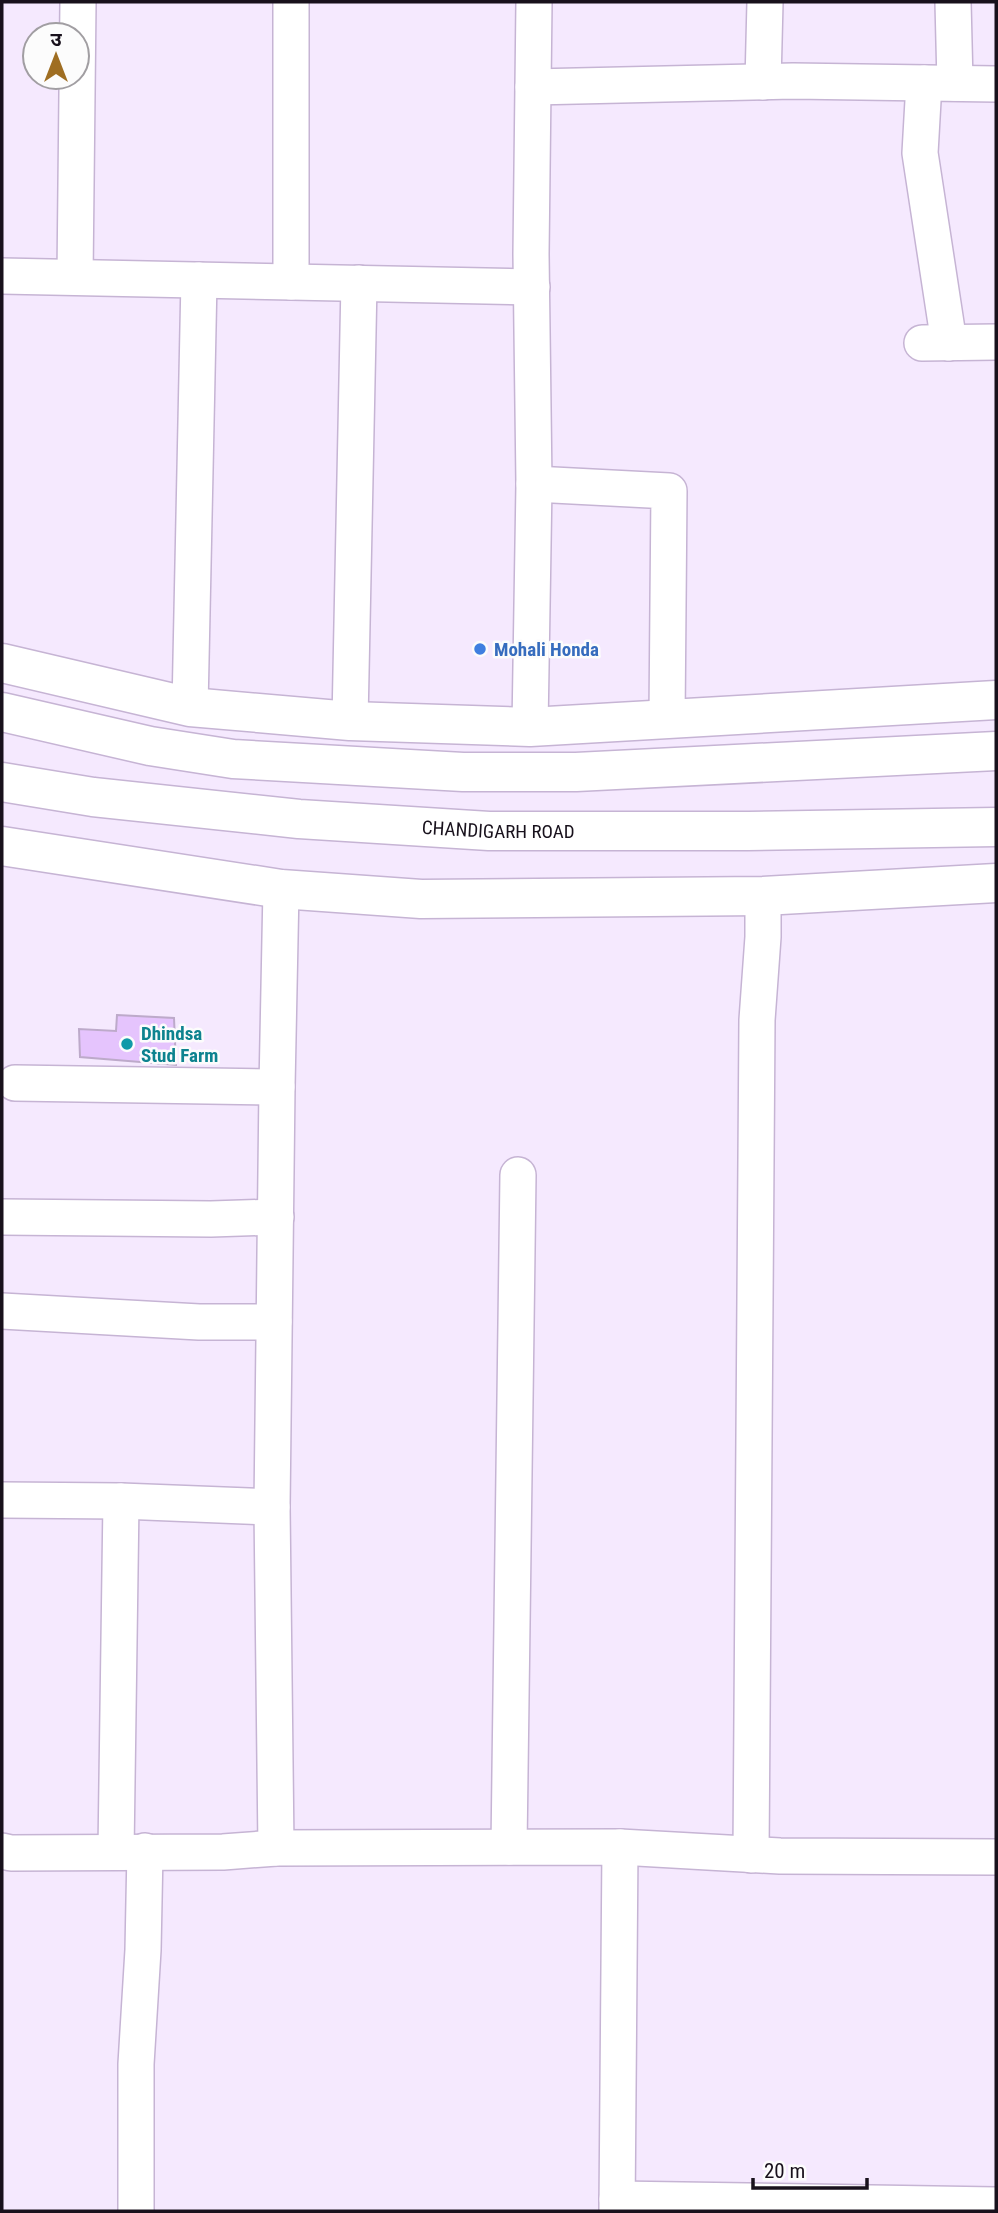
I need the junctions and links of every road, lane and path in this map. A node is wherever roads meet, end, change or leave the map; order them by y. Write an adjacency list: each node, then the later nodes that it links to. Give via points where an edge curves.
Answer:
1 (78, 2): 11 (street)
2 (291, 2): 13 (street)
3 (534, 2): 9 (street)
4 (765, 2): 6 (street)
5 (953, 2): 7 (street)
6 (763, 82): 7 (street); 9 (street)
7 (939, 83): 8 (street); 16 (street, via 920,153 935,343)
8 (996, 84)
9 (533, 87): 15 (street)
10 (2, 276): 11 (street)
11 (75, 277): 12 (street)
12 (199, 280): 13 (street); 20 (street)
13 (291, 282): 14 (street)
14 (359, 283): 15 (street); 23 (street)
15 (532, 287): 17 (street)
16 (996, 342)
17 (534, 484): 22 (street, via 669,491); 24 (street)
18 (2, 663): 20 (main road)
19 (996, 700): 22 (main road)
20 (190, 707): 23 (main road)
21 (2, 712): 25 (main road, via 150,746 233,759 463,772 732,766)
22 (667, 719): 24 (main road)
23 (350, 721): 24 (main road)
24 (530, 727)
25 (996, 751)
26 (2, 782): 27 (main road, CHANDIGARH ROAD, via 93,797 299,819 489,831)
27 (996, 827)
28 (2, 846): 30 (main road)
29 (996, 883): 31 (main road)
30 (281, 889): 31 (main road, via 421,899); 33 (street)
31 (763, 896): 47 (street, via 757,1033)
32 (15, 1083): 33 (street)
33 (277, 1087): 36 (street)
34 (518, 1175): 42 (street)
35 (2, 1217): 36 (street)
36 (276, 1217): 38 (street)
37 (2, 1311): 38 (street)
38 (274, 1322): 41 (street)
39 (2, 1500): 40 (street)
40 (121, 1501): 41 (street); 46 (street)
41 (272, 1507): 44 (street)
42 (509, 1847): 43 (street); 44 (street)
43 (620, 1847): 47 (street); 49 (street)
44 (276, 1848): 46 (street)
45 (2, 1851): 46 (street)
46 (130, 1851): 51 (street, via 143,1950 136,2064)
47 (751, 1854): 48 (street)
48 (996, 1857)
49 (617, 2205): 50 (street)
50 (996, 2205)
51 (136, 2211)

